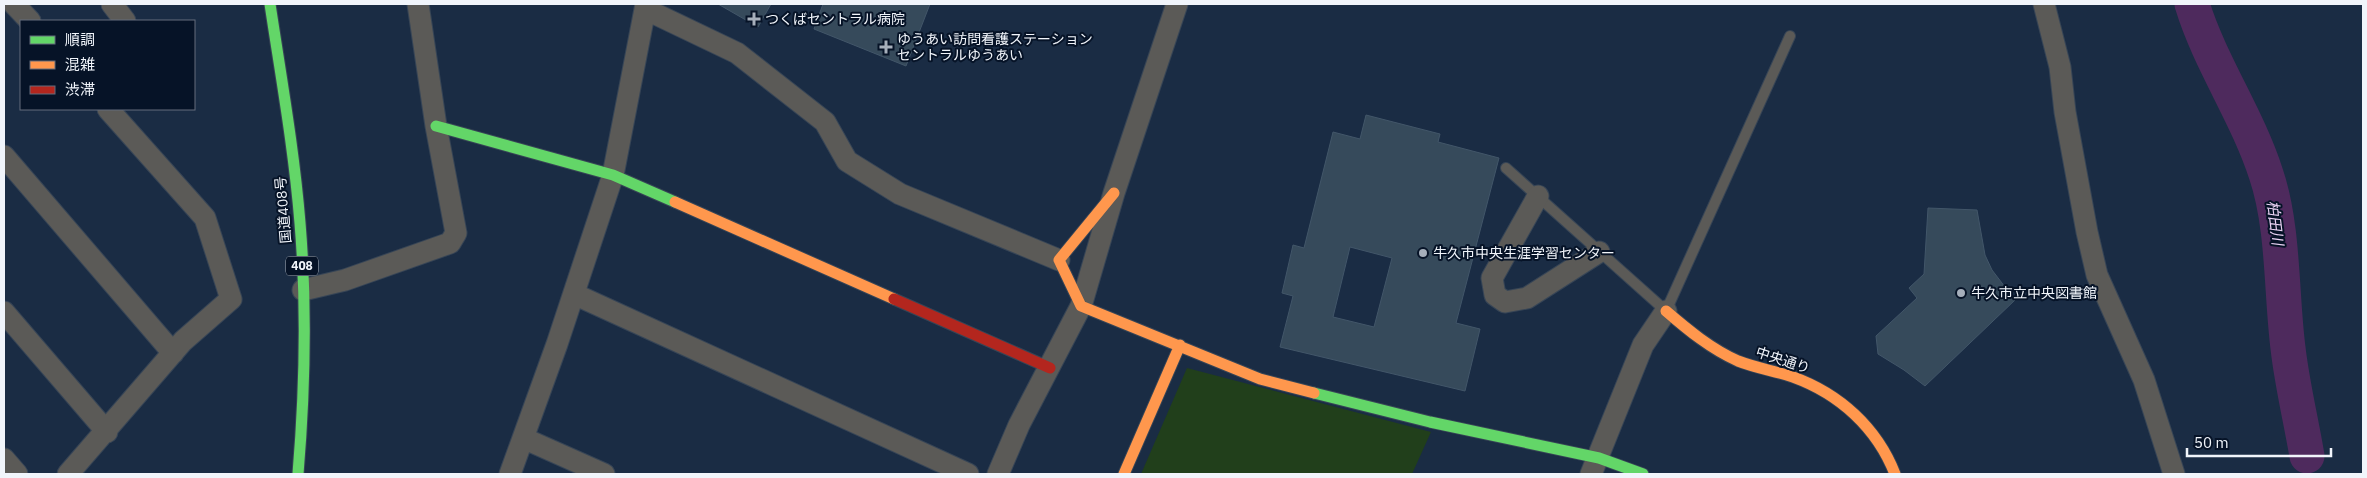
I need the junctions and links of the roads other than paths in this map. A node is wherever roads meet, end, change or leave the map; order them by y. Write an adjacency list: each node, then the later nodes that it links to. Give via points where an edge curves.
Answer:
1 (112, 4): 7 (street)
2 (270, 4): 18 (main road, 国道408号 / 408, via 300,222)
3 (418, 4): 10 (street)
4 (1177, 4): 14 (street)
5 (2044, 4): 40 (street, via 2060,67 2066,121 2098,275 2144,380)
6 (646, 6): 13 (street); 17 (street, via 737,53 825,122 847,161 900,194)
7 (124, 20)
8 (1790, 36): 21 (lane)
9 (109, 110): 24 (street, via 206,218 231,299)
10 (436, 126): 13 (main road); 18 (street, via 456,233 450,243 345,280)
11 (4, 156): 24 (street)
12 (1506, 168): 15 (lane)
13 (613, 175): 19 (street); 25 (main road)
14 (1114, 193): 17 (main road); 20 (street)
15 (1538, 196): 16 (lane); 16 (street, via 1492,278 1495,295 1505,302 1527,298)
16 (1599, 252): 21 (lane)
17 (1059, 260): 20 (main road)
18 (303, 290): 32 (main road, 国道408号 / 408, via 305,356)
19 (574, 294): 27 (street); 35 (street)
20 (1081, 306): 23 (main road); 25 (street)
21 (1666, 311): 29 (street, via 1643,346); 39 (main road, 中央通り, via 1702,341 1728,357 1757,369 1800,380 1854,411 1876,436)
22 (4, 312): 26 (street)
23 (1180, 345): 29 (main road, via 1260,379); 37 (main road)
24 (174, 353): 26 (street)
25 (1050, 368): 36 (street)
26 (107, 432): 31 (street)
27 (523, 438): 33 (street); 34 (street)
28 (4, 459): 30 (street)
29 (1595, 466): 38 (main road)
30 (17, 474)
31 (68, 474)
32 (298, 474)
33 (510, 474)
34 (604, 474)
35 (968, 474)
36 (998, 474)
37 (1124, 474)
38 (1642, 474)
39 (1895, 474)
40 (2174, 474)

